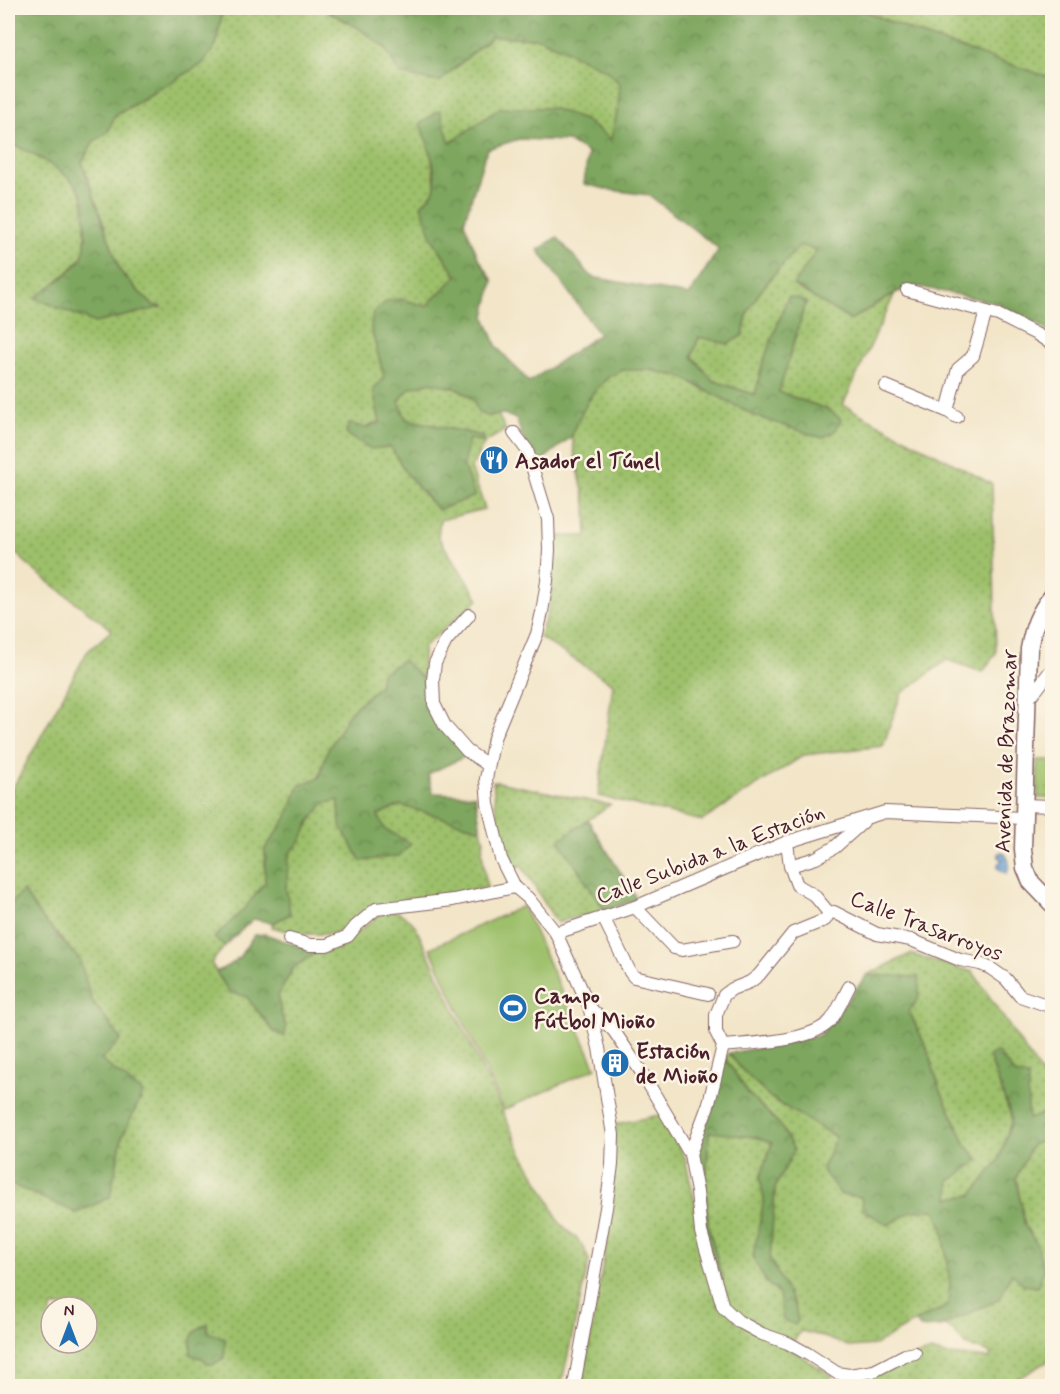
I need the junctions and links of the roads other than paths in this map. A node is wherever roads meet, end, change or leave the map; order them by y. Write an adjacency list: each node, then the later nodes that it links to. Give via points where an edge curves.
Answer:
1 (907, 290): 2 (street)
2 (986, 312): 3 (street); 4 (street, via 973,356 958,369 952,414)
3 (1053, 344)
4 (886, 386)
5 (514, 433): 10 (street, via 527,450 548,519 547,580 537,634 494,738)
6 (1053, 596): 9 (highway, Avenida de Brazomar, via 1033,627)
7 (469, 615): 10 (street, via 446,641 435,663 434,704 445,726 467,751)
8 (1053, 669): 9 (street, via 1033,694)
9 (1028, 694): 12 (highway, Avenida de Brazomar)
10 (488, 765): 16 (street, via 488,804 501,859)
11 (1053, 806): 12 (street, Calle Subida a la Estación)
12 (1023, 812): 13 (street, Calle Subida a la Estación, via 885,812); 17 (highway, Avenida de Brazomar, via 1025,868 1031,882)
13 (866, 819): 14 (street, Calle Subida a la Estación); 15 (street, via 835,847)
14 (787, 842): 15 (street); 18 (street, Calle Subida a la Estación)
15 (790, 866): 19 (street, via 797,885 814,895)
16 (515, 887): 21 (street); 22 (street, via 453,900 376,909 348,936 327,945)
17 (1053, 904)
18 (635, 907): 20 (street, Calle Subida a la Estación); 23 (street, via 674,948)
19 (829, 913): 27 (street, Calle Trasarroyos, via 877,934 911,940 990,968 1020,996); 28 (street, Calle Trasarroyos, via 825,920 794,933 759,975 724,995 716,1015 716,1032)
20 (603, 917): 21 (street, Calle Subida a la Estación); 25 (street, via 634,977)
21 (556, 933): 26 (street)
22 (289, 939)
23 (733, 941)
24 (849, 987): 28 (street, via 831,1021 816,1032)
25 (708, 994)
26 (589, 1006): 29 (street, via 614,1031); 31 (street, via 613,1135 612,1165)
27 (1053, 1007)
28 (723, 1046): 29 (street, Calle Trasarroyos, via 710,1103)
29 (690, 1154): 30 (street, via 701,1232 723,1307 738,1321 808,1354 837,1373 874,1371)
30 (915, 1353)
31 (574, 1386)

